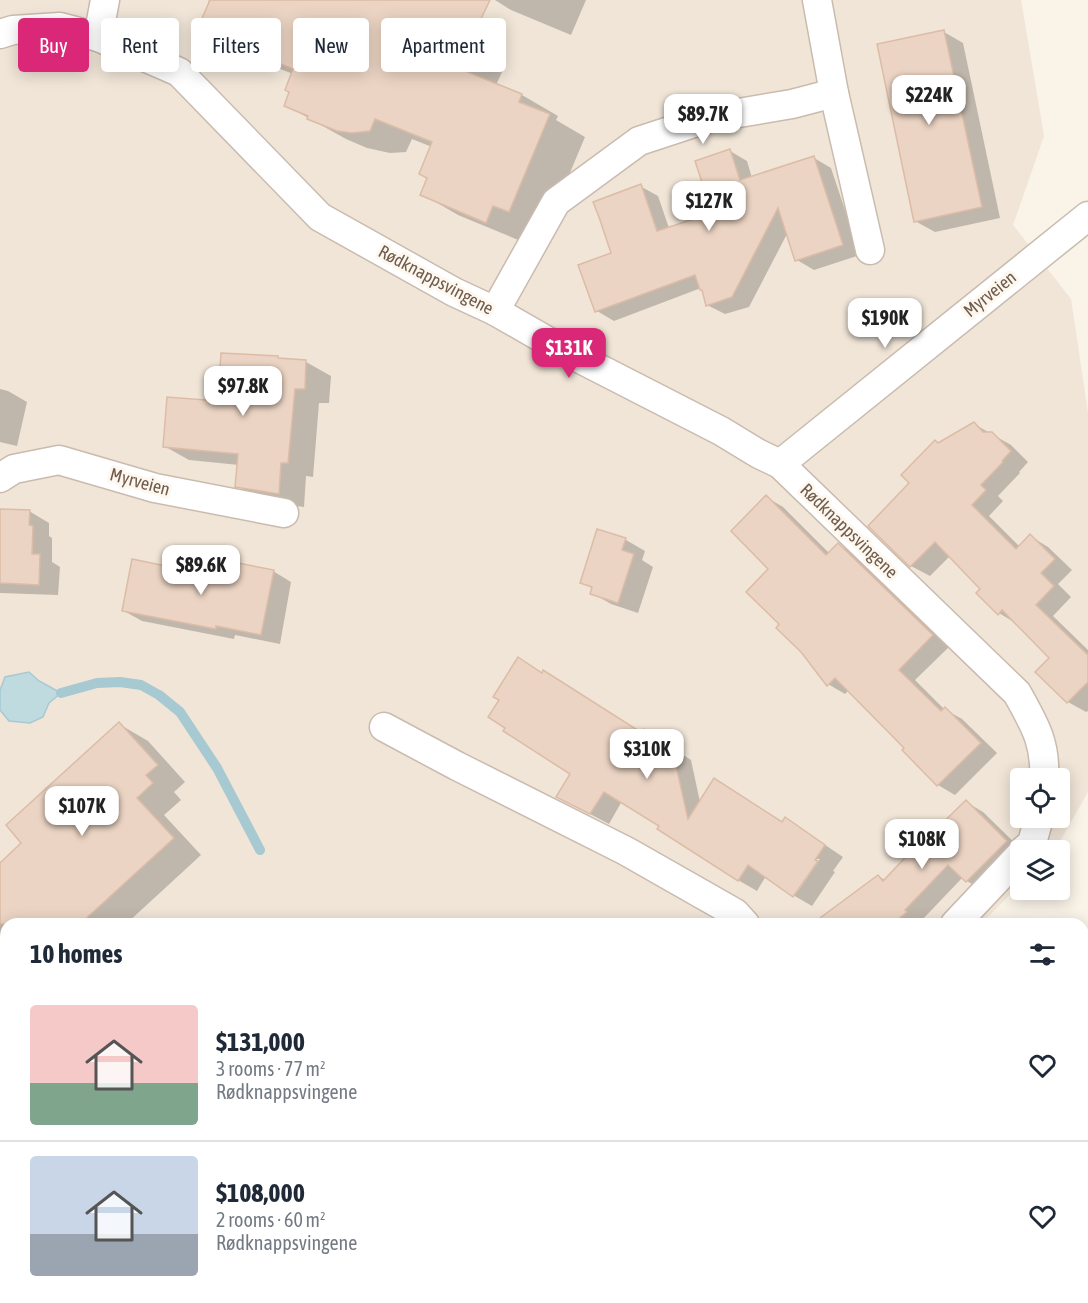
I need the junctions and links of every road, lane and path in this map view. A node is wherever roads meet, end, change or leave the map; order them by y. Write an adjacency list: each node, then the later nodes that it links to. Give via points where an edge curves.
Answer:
1 (105, 0): 4 (street)
2 (817, 0): 5 (street)
3 (0, 34): 4 (street, Rødknappsvingene, via 60,27)
4 (98, 37): 8 (street, Rødknappsvingene, via 179,72 320,217)
5 (834, 93): 7 (street); 8 (street, via 709,118 639,141 556,202)
6 (1088, 216): 9 (street, Myrveien)
7 (870, 250)
8 (495, 311): 9 (street, Rødknappsvingene)
9 (780, 464): 13 (street, Rødknappsvingene, via 1017,693 1038,732)
10 (0, 478): 11 (street, Myrveien, via 14,469 59,460 155,488)
11 (284, 513)
12 (384, 727): 15 (street, via 636,857)
13 (1045, 768)
14 (1010, 866): 16 (street)
15 (740, 918)
16 (961, 918)

